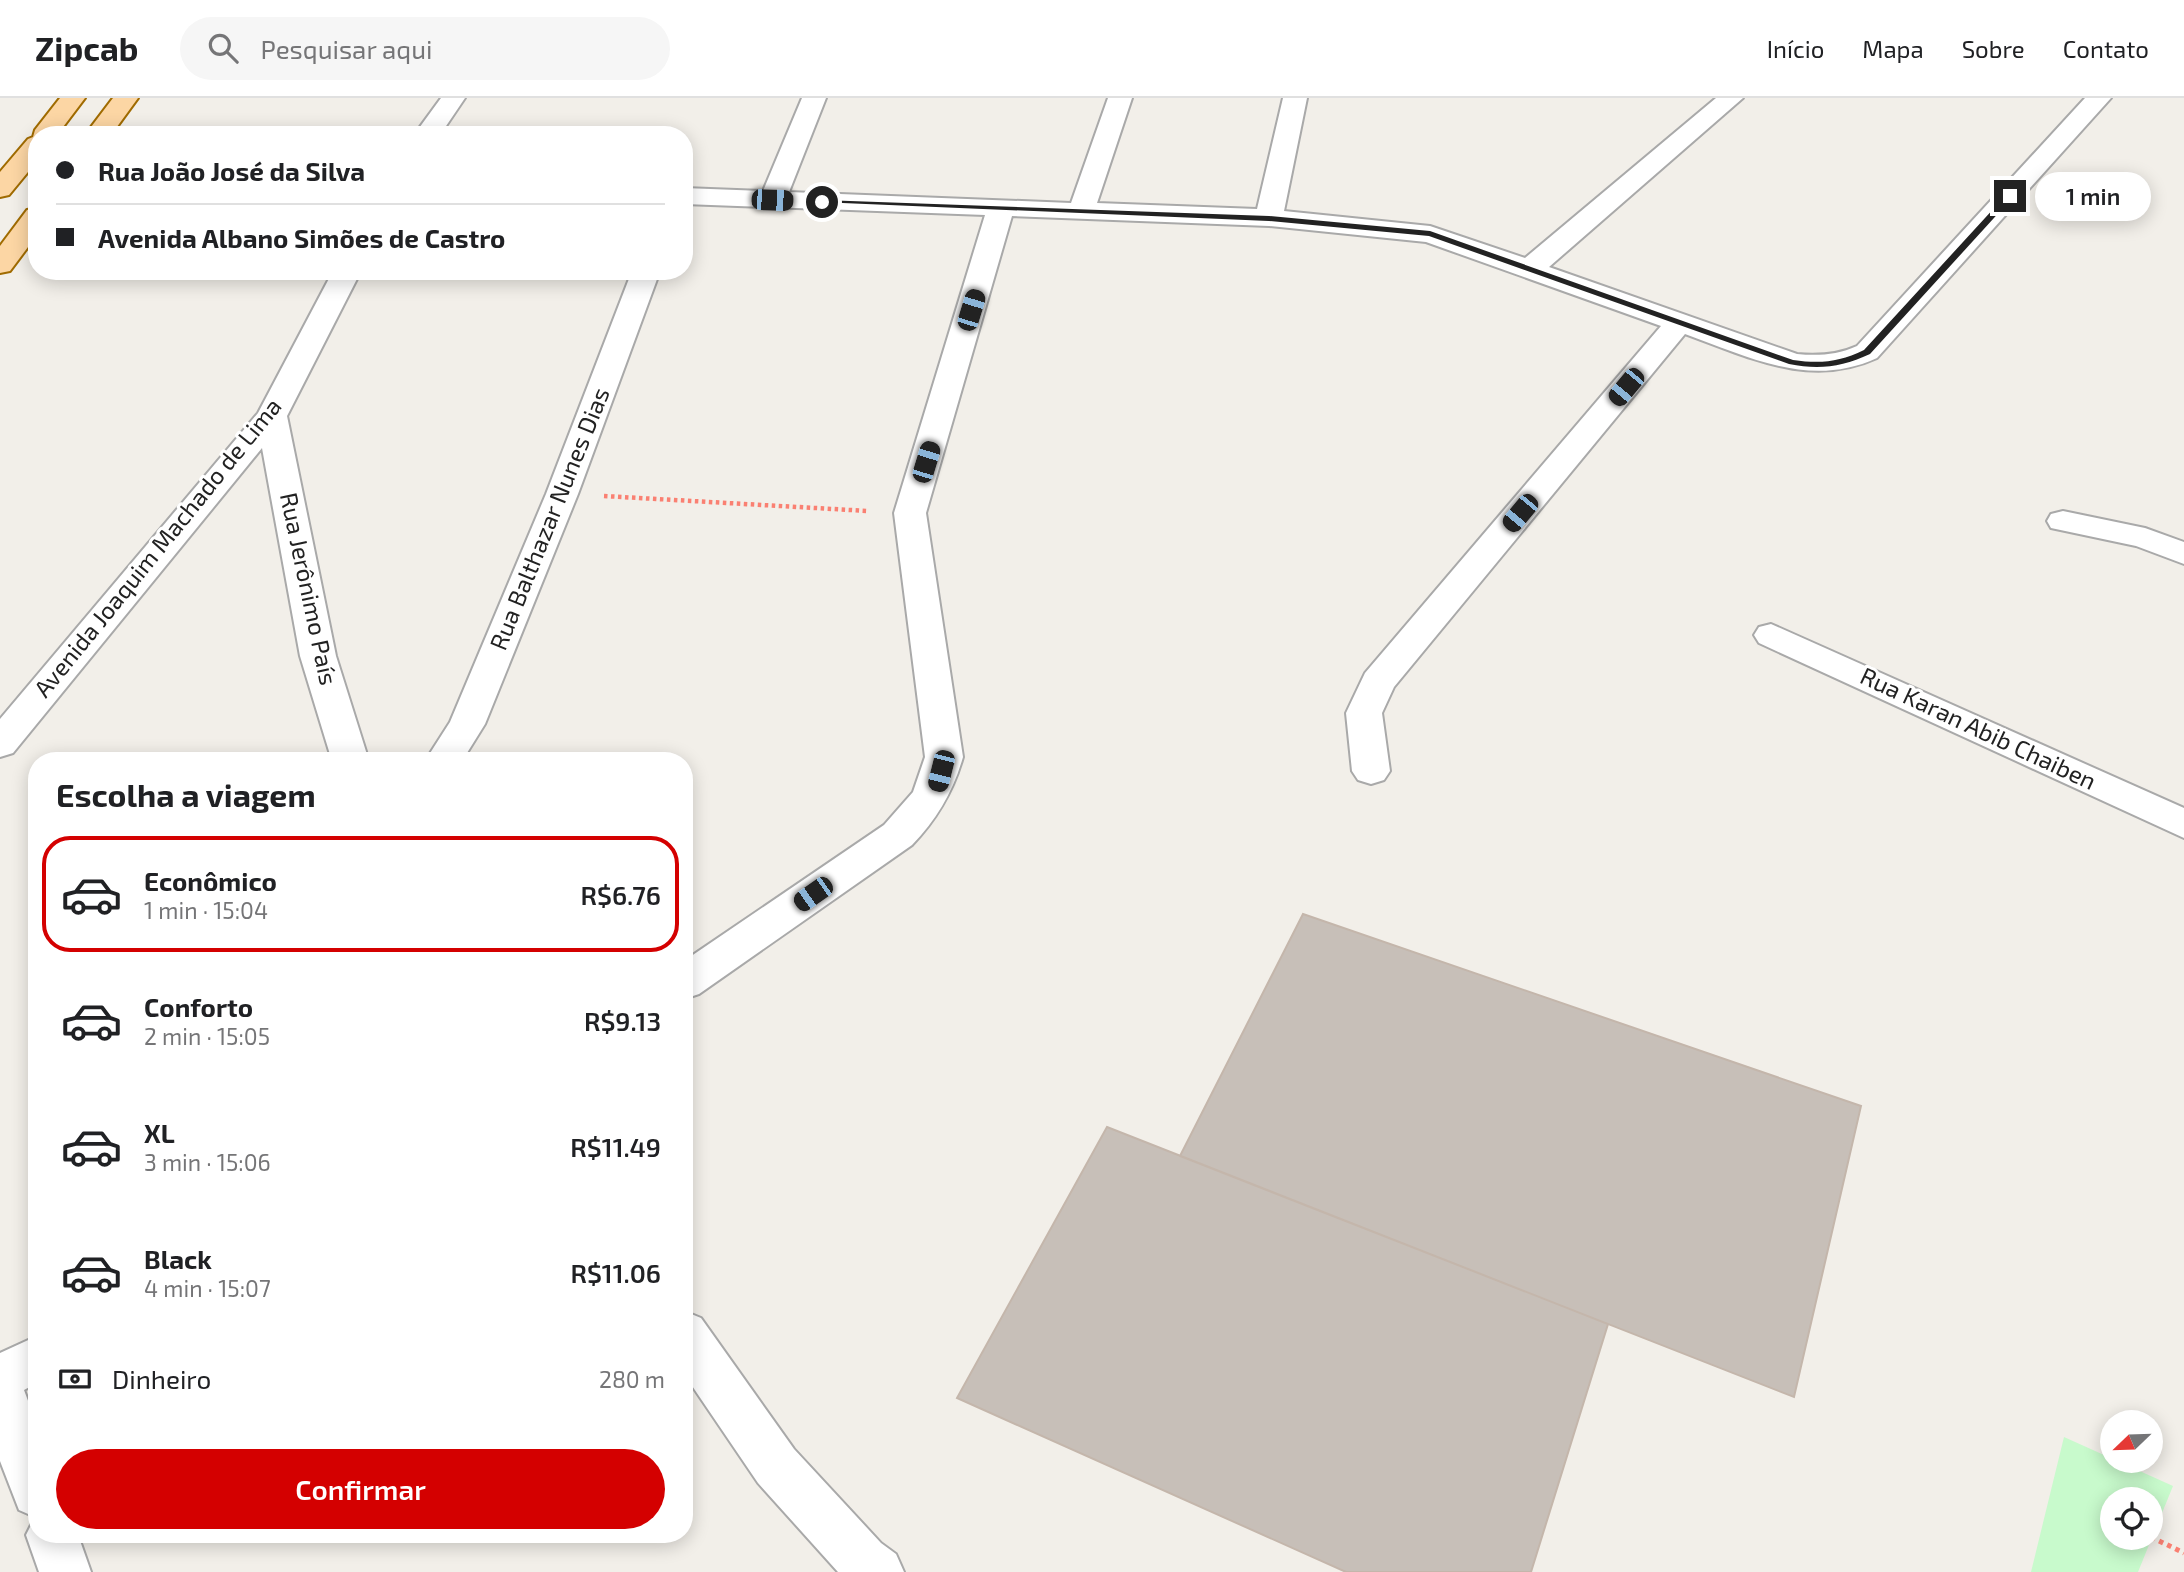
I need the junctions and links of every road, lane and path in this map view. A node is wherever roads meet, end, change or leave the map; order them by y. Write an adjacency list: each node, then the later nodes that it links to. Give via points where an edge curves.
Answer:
1 (73, 98): 9 (main road)
2 (126, 98): 10 (main road)
3 (453, 98): 11 (street)
4 (814, 98): 15 (street)
5 (1120, 98): 17 (street)
6 (1295, 98): 18 (street)
7 (1731, 98): 21 (street)
8 (2099, 98): 24 (street, via 1867,352 1847,362 1821,366 1792,362)
9 (51, 126)
10 (105, 126)
11 (433, 126)
12 (28, 155): 13 (main road)
13 (0, 190)
14 (693, 196): 15 (street)
15 (772, 200): 16 (street)
16 (1001, 208): 17 (street); 27 (street)
17 (1081, 212): 18 (street)
18 (1269, 218): 21 (street, via 1430,234)
19 (28, 228): 20 (main road)
20 (0, 265)
21 (1532, 267): 24 (street)
22 (342, 280): 25 (street, Avenida Joaquim Machado de Lima)
23 (643, 280): 26 (street, Rua Balthazar Nunes Dias)
24 (1679, 323): 34 (street, via 1378,682 1364,713)
25 (272, 415): 31 (street, Avenida Joaquim Machado de Lima); 32 (street, Rua Jerônimo País, via 318,656)
26 (562, 494): 27 (path); 33 (street, Rua Balthazar Nunes Dias, via 467,724)
27 (910, 513): 36 (street, via 944,757 937,786 923,810 898,835)
28 (2063, 521): 29 (street, via 2145,538)
29 (2184, 554)
30 (1772, 635): 35 (street, Rua Karan Abib Chaiben)
31 (0, 744)
32 (348, 752)
33 (449, 752)
34 (1371, 771)
35 (2184, 824)
36 (693, 977)
37 (693, 1346): 46 (street, via 776,1466)
38 (28, 1363): 39 (street)
39 (0, 1378)
40 (0, 1392): 41 (street)
41 (28, 1468)
42 (2163, 1542): 44 (path)
43 (55, 1543): 45 (street)
44 (2184, 1553)
45 (65, 1572)
46 (878, 1572)

